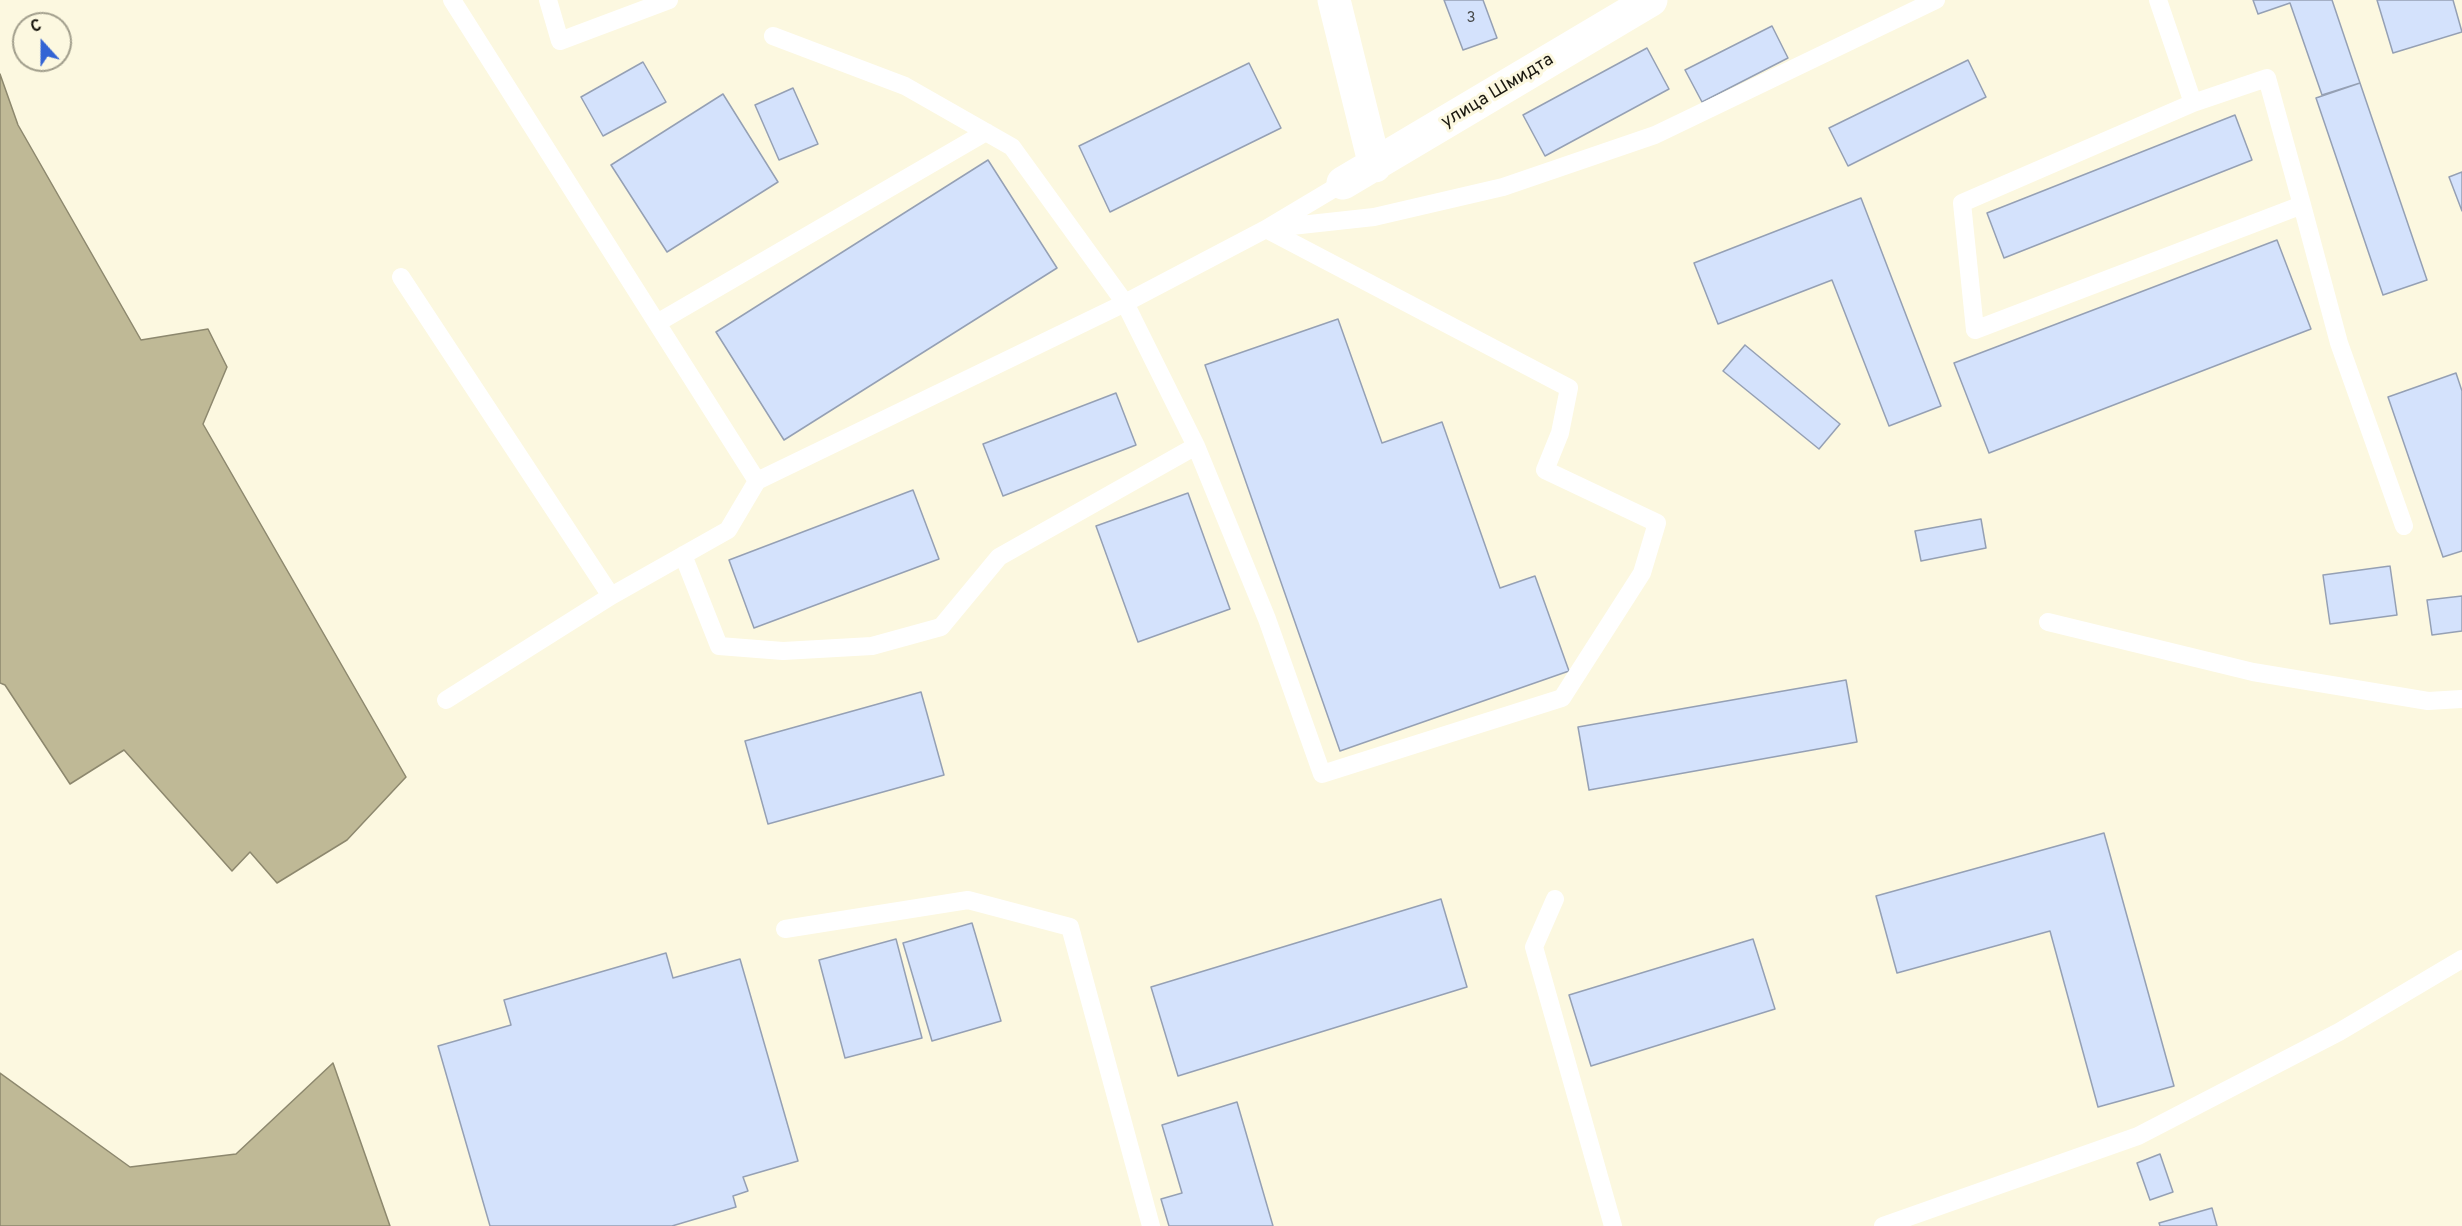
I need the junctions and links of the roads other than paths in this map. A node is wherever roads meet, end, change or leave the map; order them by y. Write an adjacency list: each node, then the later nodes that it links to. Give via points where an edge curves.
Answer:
1 (452, 0): 17 (lane)
2 (548, 0): 3 (lane, via 560,41)
3 (669, 0)
4 (1334, 0): 11 (street)
5 (1651, 0): 11 (street, улица Шмидта)
6 (1936, 0): 14 (lane, via 1644,139 1503,187 1374,217)
7 (2158, 0): 9 (lane)
8 (773, 36): 10 (lane, via 905,86)
9 (2193, 103): 13 (lane, via 2267,78); 13 (lane, via 1962,203 1975,330)
10 (986, 132): 16 (lane, via 1012,147); 17 (lane)
11 (1375, 166): 12 (street, улица Шмидта)
12 (1343, 183): 14 (lane)
13 (2302, 205): 20 (lane, via 2339,343)
14 (1266, 229): 16 (lane); 18 (lane, via 1569,388 1560,433 1545,470 1656,523 1642,573 1562,698 1322,774 1267,619)
15 (401, 277): 22 (lane)
16 (1125, 303): 18 (lane); 19 (lane)
17 (657, 323): 19 (lane)
18 (1196, 446): 21 (lane, via 999,558 941,627 872,646 783,651 719,646)
19 (757, 481): 21 (lane, via 728,530)
20 (2404, 526)
21 (683, 555): 22 (lane)
22 (611, 596): 25 (lane)
23 (2048, 622): 24 (lane, via 2253,672 2428,701)
24 (2462, 699)
25 (446, 700)
26 (1555, 899): 30 (lane, via 1534,947)
27 (785, 928): 29 (lane, via 968,900 1070,927)
28 (2462, 959): 31 (lane, via 2339,1032 2138,1136)
29 (1151, 1226)
30 (1613, 1226)
31 (1883, 1226)

